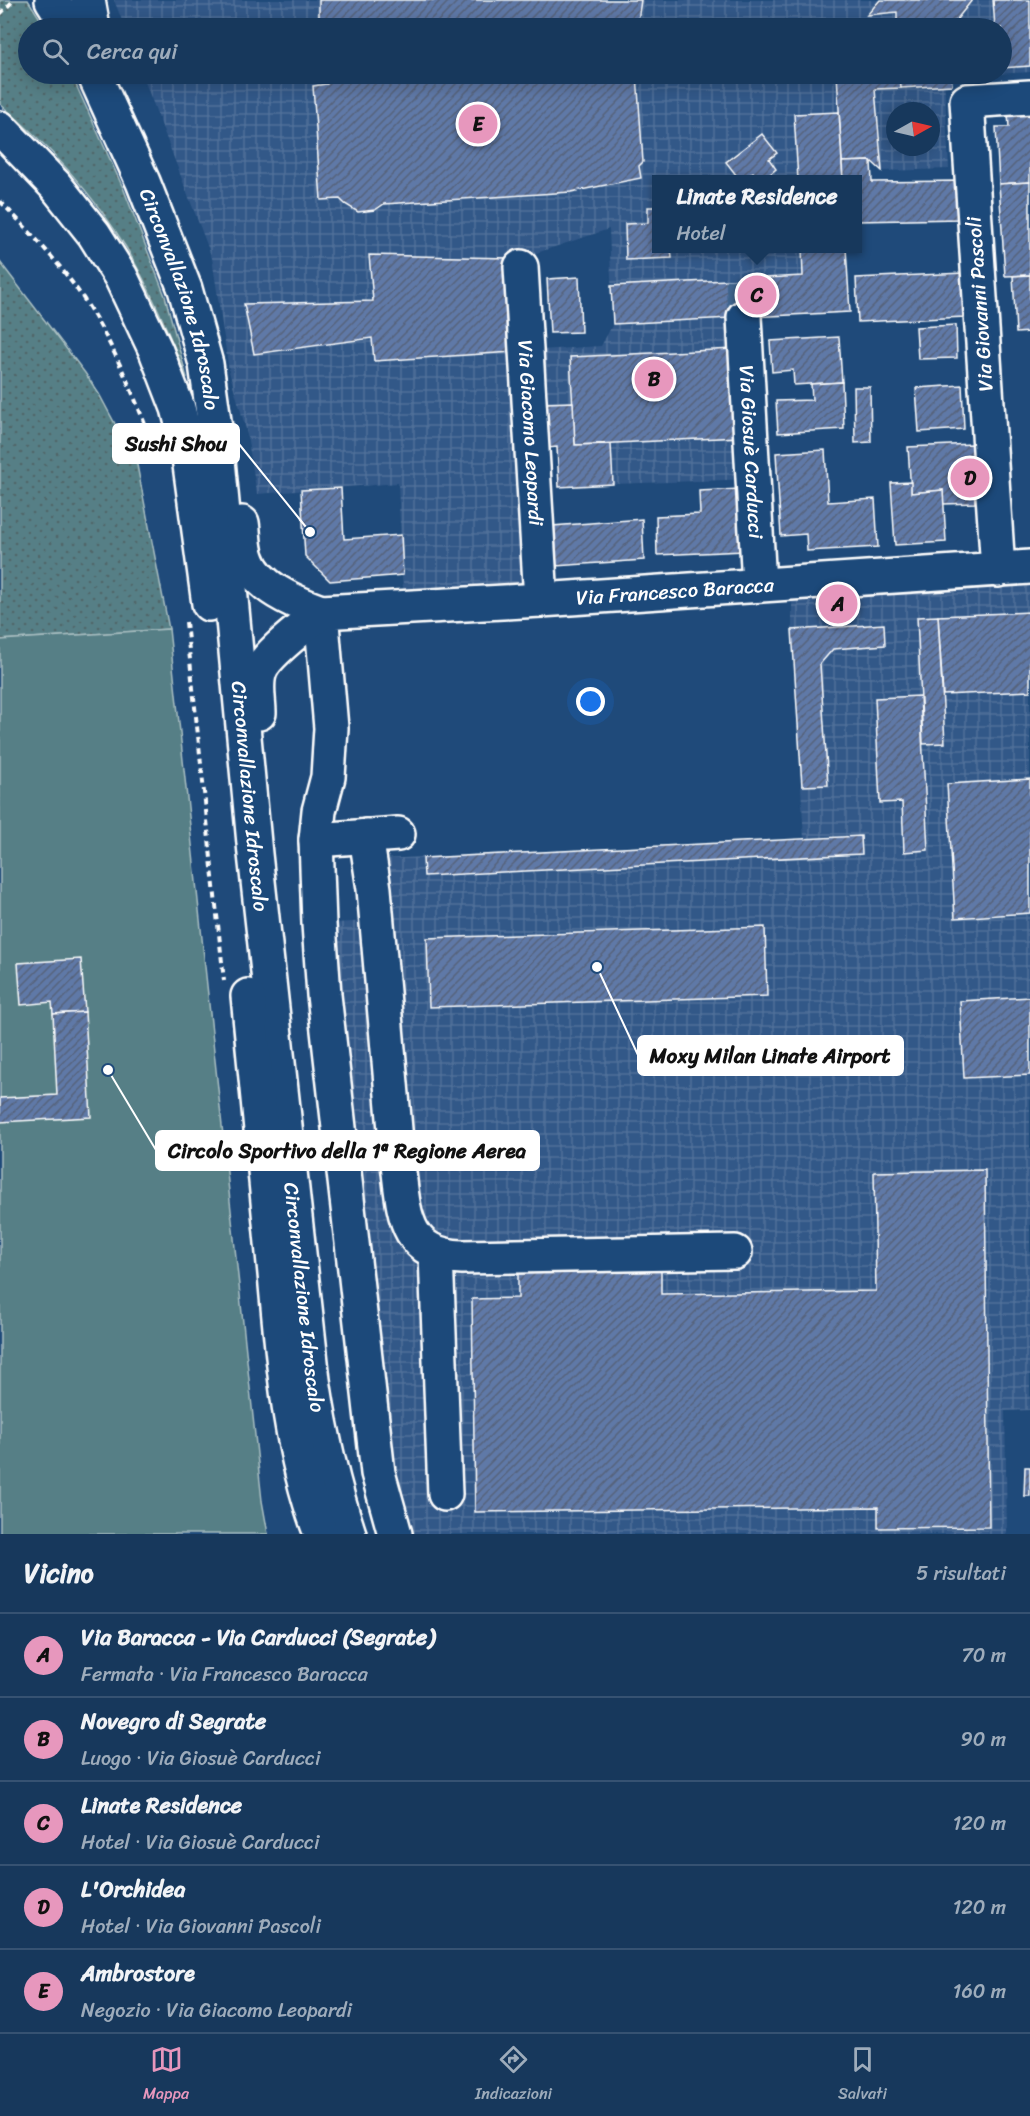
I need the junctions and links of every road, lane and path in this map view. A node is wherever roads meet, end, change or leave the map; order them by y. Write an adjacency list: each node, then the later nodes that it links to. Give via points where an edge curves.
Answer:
1 (14, 0): 4 (path)
2 (52, 0): 5 (main road)
3 (88, 0): 6 (main road)
4 (0, 14)
5 (64, 18)
6 (91, 18)
7 (99, 84): 11 (main road, Circonvallazione Idroscalo)
8 (110, 84): 11 (main road)
9 (1030, 97): 18 (main road, Via Giovanni Pascoli, via 967,101)
10 (1, 129): 29 (main road, Circonvallazione Idroscalo, via 75,209 111,261 156,351 188,443 207,579 285,1381 297,1448)
11 (143, 182): 15 (main road, Circonvallazione Idroscalo, via 185,289)
12 (0, 201): 16 (path, via 63,270 96,317 129,382)
13 (521, 267): 20 (main road, Via Giacomo Leopardi)
14 (744, 317): 19 (main road, Via Giosuè Carducci)
15 (206, 364): 21 (main road, via 231,434 247,557 258,576 286,599); 24 (main road, Circonvallazione Idroscalo)
16 (159, 459)
17 (1030, 567): 18 (main road, Via Francesco Baracca)
18 (998, 570): 19 (main road, Via Francesco Baracca)
19 (759, 585): 20 (main road, Via Francesco Baracca)
20 (541, 600): 21 (main road, Via Francesco Baracca)
21 (321, 612): 23 (main road, via 331,728 328,777); 24 (main road, via 260,670 266,816)
22 (185, 618): 25 (path)
23 (316, 840): 27 (main road, via 382,835 374,889 404,1209 418,1240); 31 (main road, via 324,995 378,1473)
24 (255, 854): 30 (main road, Circonvallazione Idroscalo, via 313,1380 322,1440)
25 (224, 986)
26 (735, 1252): 27 (main road, via 462,1257)
27 (436, 1254): 28 (main road)
28 (445, 1494)
29 (321, 1534)
30 (349, 1534)
31 (395, 1534)

